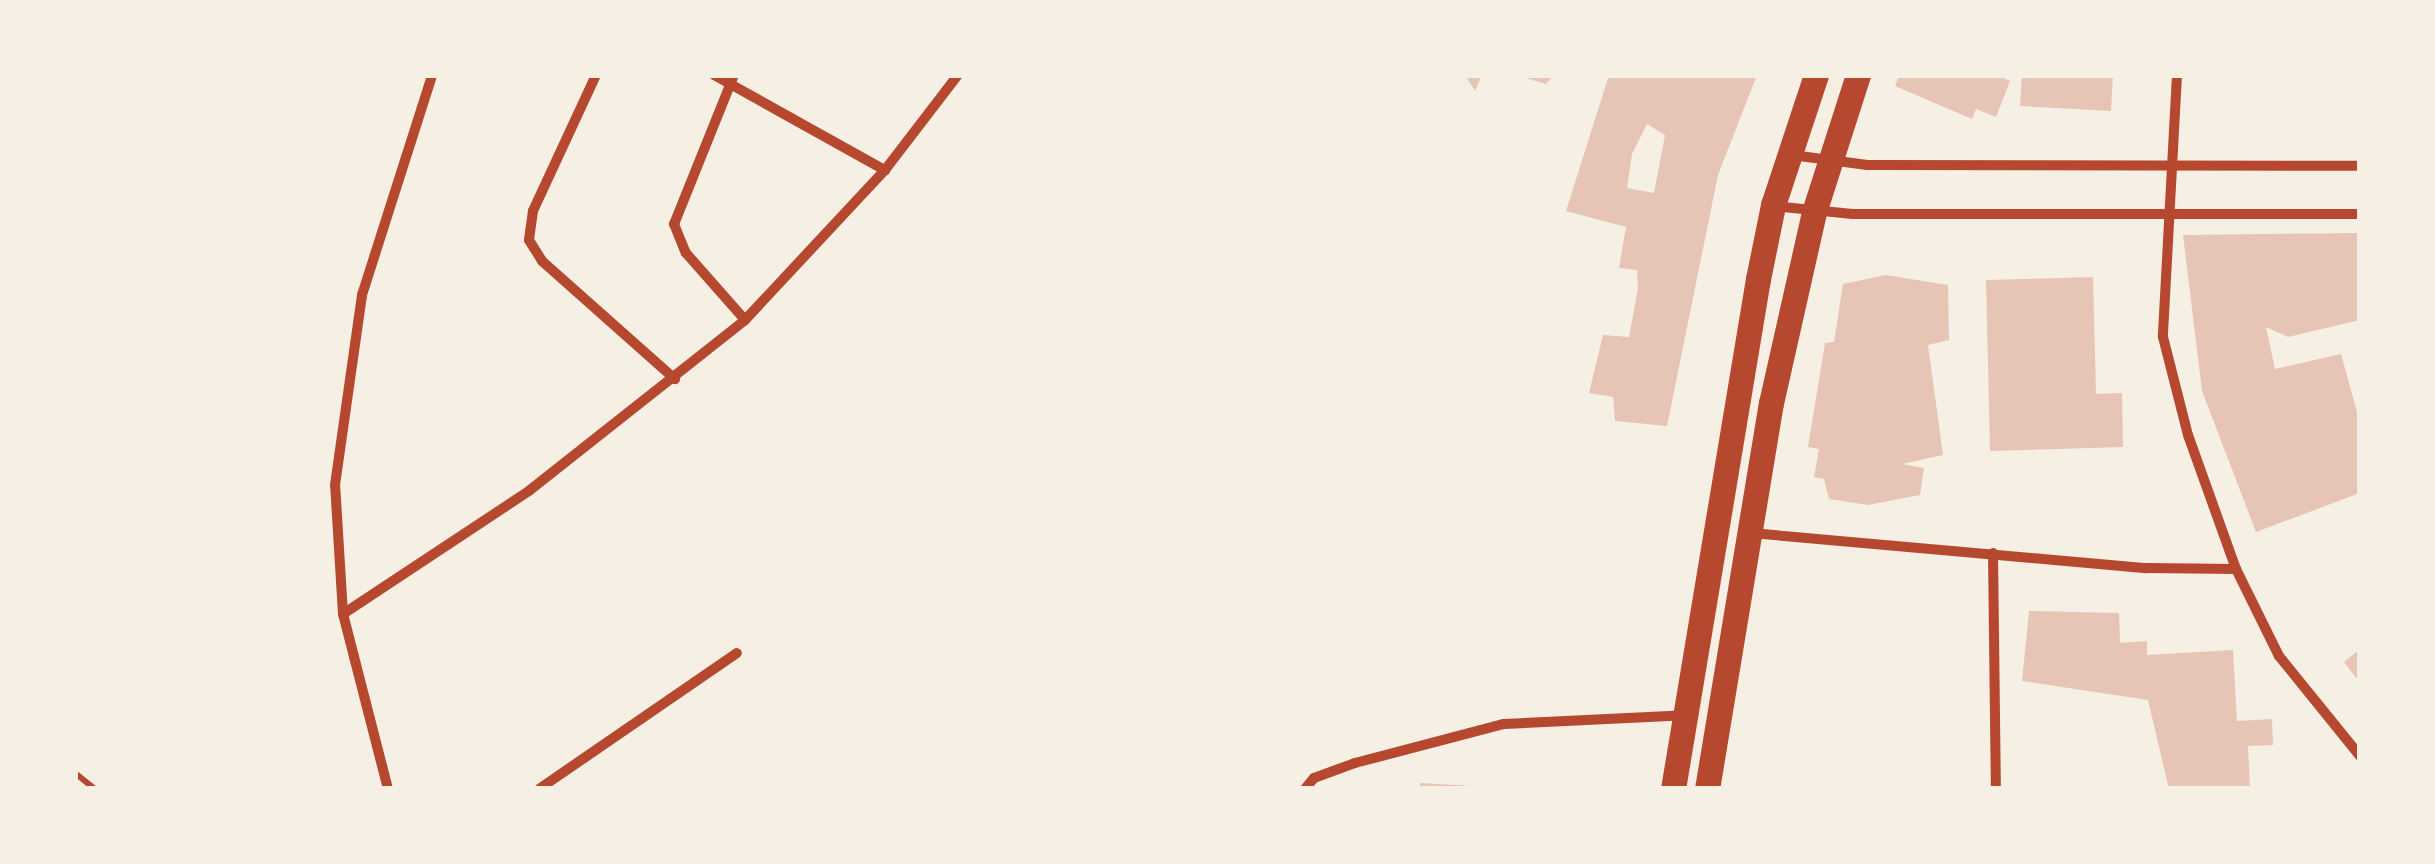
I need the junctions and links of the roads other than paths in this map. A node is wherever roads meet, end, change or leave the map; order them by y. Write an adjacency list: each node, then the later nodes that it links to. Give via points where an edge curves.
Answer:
1 (432, 75): 23 (street, via 362,295 335,484)
2 (596, 75): 19 (street, via 533,211 529,240 542,260)
3 (714, 75): 8 (street)
4 (958, 75): 13 (street)
5 (1816, 75): 9 (main road)
6 (1858, 75): 10 (main road)
7 (2176, 75): 11 (street)
8 (733, 79): 13 (street); 18 (street, via 674,224 686,253)
9 (1789, 154): 10 (street); 14 (main road)
10 (1828, 162): 11 (street); 15 (main road)
11 (2172, 165): 12 (street); 16 (street)
12 (2360, 166)
13 (885, 170): 18 (street)
14 (1774, 205): 15 (street); 25 (main road)
15 (1814, 212): 16 (street); 20 (main road)
16 (2172, 214): 17 (street); 22 (street, via 2162,336 2188,435)
17 (2360, 214)
18 (745, 320): 19 (street)
19 (675, 379): 23 (street, via 530,490)
20 (1750, 532): 21 (street); 31 (main road)
21 (1993, 553): 22 (street); 32 (street)
22 (2236, 569): 26 (street, via 2278,656)
23 (343, 614): 27 (street)
24 (737, 654): 28 (street)
25 (1685, 715): 29 (street, via 1504,724 1356,764 1314,778); 30 (main road)
26 (2360, 756)
27 (388, 789)
28 (539, 789)
29 (1305, 789)
30 (1673, 789)
31 (1707, 789)
32 (1996, 789)

